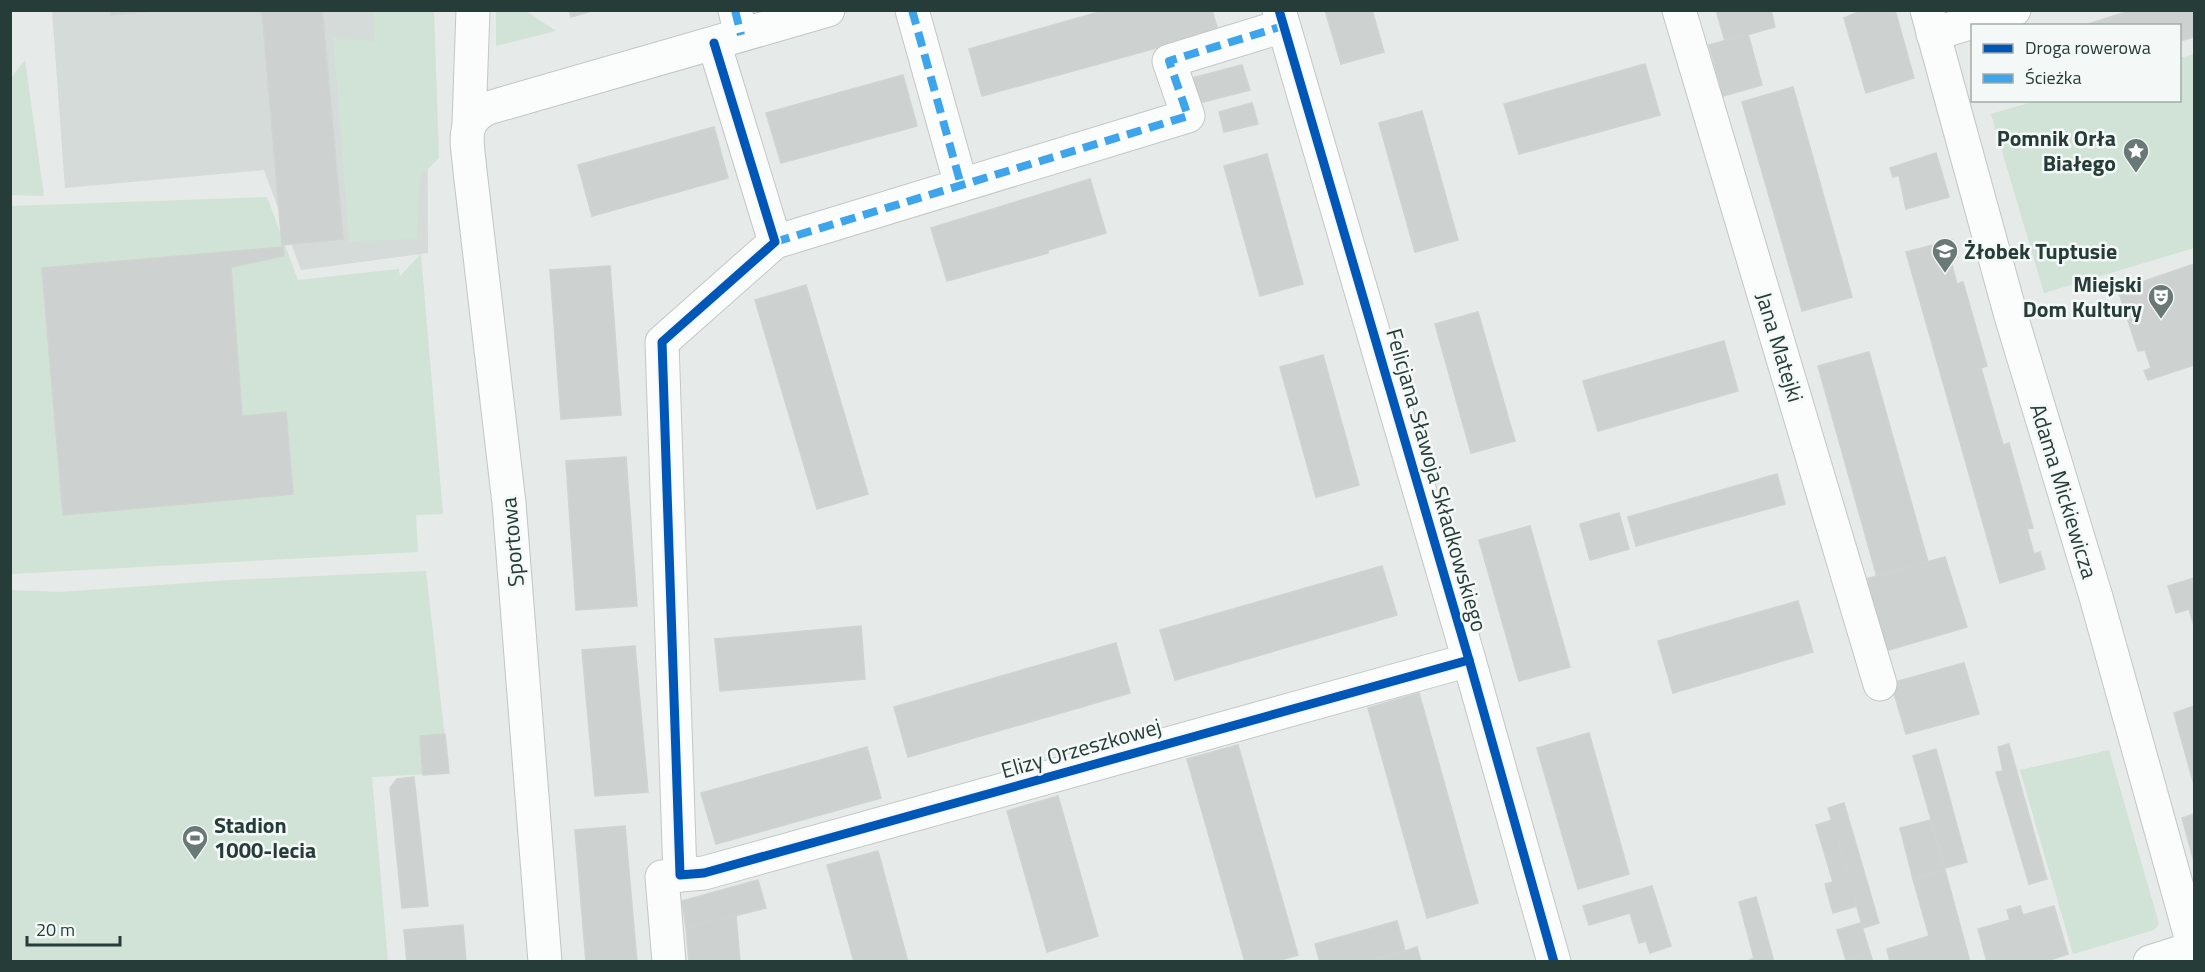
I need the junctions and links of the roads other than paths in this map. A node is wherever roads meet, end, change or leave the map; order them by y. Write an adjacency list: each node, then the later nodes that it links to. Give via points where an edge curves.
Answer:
1 (473, 10): 9 (street, Sportowa)
2 (828, 10): 8 (street)
3 (912, 10): 10 (street)
4 (1679, 10): 13 (street, Jana Matejki)
5 (2014, 10): 7 (street, Adama Mickiewicza)
6 (1281, 18): 10 (street, via 1169,61 1188,116); 12 (street, Felicjana Sławoja Składkowskiego)
7 (1930, 22): 15 (street, Adama Mickiewicza)
8 (730, 30): 9 (street, via 488,108 476,113); 11 (street)
9 (469, 123): 16 (street, Sportowa, via 470,171 509,503)
10 (961, 185): 11 (street)
11 (775, 242): 14 (street, via 662,342)
12 (1469, 660): 14 (street, Elizy Orzeszkowej); 18 (street, Felicjana Sławoja Składkowskiego)
13 (1880, 684)
14 (692, 874): 17 (street, via 662,877)
15 (2194, 948): 19 (street)
16 (545, 962)
17 (669, 962)
18 (1554, 962)
19 (2150, 962)

